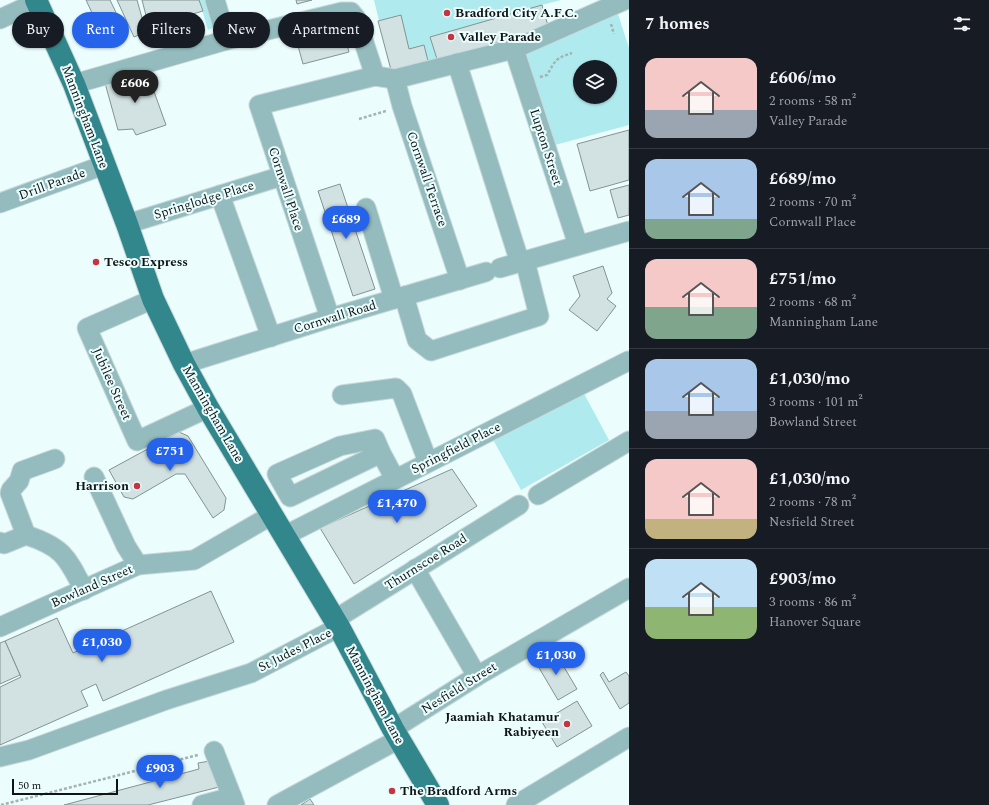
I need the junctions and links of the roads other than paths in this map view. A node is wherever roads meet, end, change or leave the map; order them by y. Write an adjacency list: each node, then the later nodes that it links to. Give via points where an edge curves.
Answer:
1 (215, 0): 4 (street)
2 (625, 0): 8 (street)
3 (37, 1): 5 (street); 12 (main road, Manningham Lane)
4 (218, 12)
5 (0, 19)
6 (270, 29): 10 (street, via 351,12 356,18)
7 (213, 44): 12 (street)
8 (514, 49): 9 (street); 20 (street, Lupton Street)
9 (457, 63): 11 (street); 21 (street)
10 (374, 76): 11 (street); 14 (street, Cornwall Place, via 259,105)
11 (395, 79): 22 (street, Cornwall Terrace)
12 (74, 84): 13 (main road, Manningham Lane)
13 (104, 165): 16 (street, Drill Parade); 18 (main road, Manningham Lane)
14 (282, 176): 15 (street, Springlodge Place); 25 (street, Cornwall Place)
15 (220, 195): 18 (street, Springlodge Place); 26 (street)
16 (0, 203)
17 (366, 208): 24 (street)
18 (127, 224): 23 (main road, Manningham Lane)
19 (629, 231): 20 (street, Cornwall Road)
20 (578, 246): 21 (street, Cornwall Road)
21 (522, 262): 22 (street, Cornwall Road); 24 (street, via 539,316 431,351 418,340)
22 (460, 280): 24 (street, Cornwall Road)
23 (153, 298): 28 (main road, Manningham Lane); 30 (street, Jubilee Street, via 87,328 137,440)
24 (399, 298): 25 (street, Cornwall Road)
25 (330, 318): 26 (street, Cornwall Road)
26 (271, 337): 28 (street, Cornwall Road)
27 (628, 361): 34 (street, Springfield Place)
28 (184, 364): 30 (main road, Manningham Lane)
29 (342, 395): 34 (street, via 396,388 402,394)
30 (208, 408): 39 (main road, Manningham Lane)
31 (629, 441): 37 (street)
32 (381, 453): 32 (street, via 290,497 277,474 340,446 375,439); 36 (street)
33 (54, 460): 40 (street, via 22,471 19,481 10,491)
34 (428, 462): 36 (street, Springfield Place)
35 (94, 477): 43 (street, via 126,546)
36 (395, 479): 41 (street, Springfield Place)
37 (538, 495)
38 (519, 506): 44 (street, Thurnscoe Road)
39 (272, 515): 41 (main road, Manningham Lane); 43 (street, Bowland Street, via 194,560)
40 (26, 535): 42 (street, via 4,544); 46 (street, via 44,541 60,551 72,566)
41 (284, 536): 47 (main road, Manningham Lane)
42 (0, 542)
43 (138, 565): 46 (street, Bowland Street)
44 (415, 569): 47 (street, Thurnscoe Road); 49 (street)
45 (629, 588): 49 (street, Nesfield Street)
46 (84, 590): 48 (street, Bowland Street)
47 (337, 624): 50 (main road, Manningham Lane); 53 (street, St Judes Place, via 250,673 166,700 29,750)
48 (0, 628)
49 (477, 676): 50 (street, Nesfield Street)
50 (396, 734): 56 (street, Nesfield Street); 57 (main road, Manningham Lane)
51 (629, 737): 58 (street)
52 (214, 751): 54 (street)
53 (0, 757)
54 (234, 801): 55 (street)
55 (202, 805)
56 (277, 805)
57 (438, 805)
58 (516, 805)

